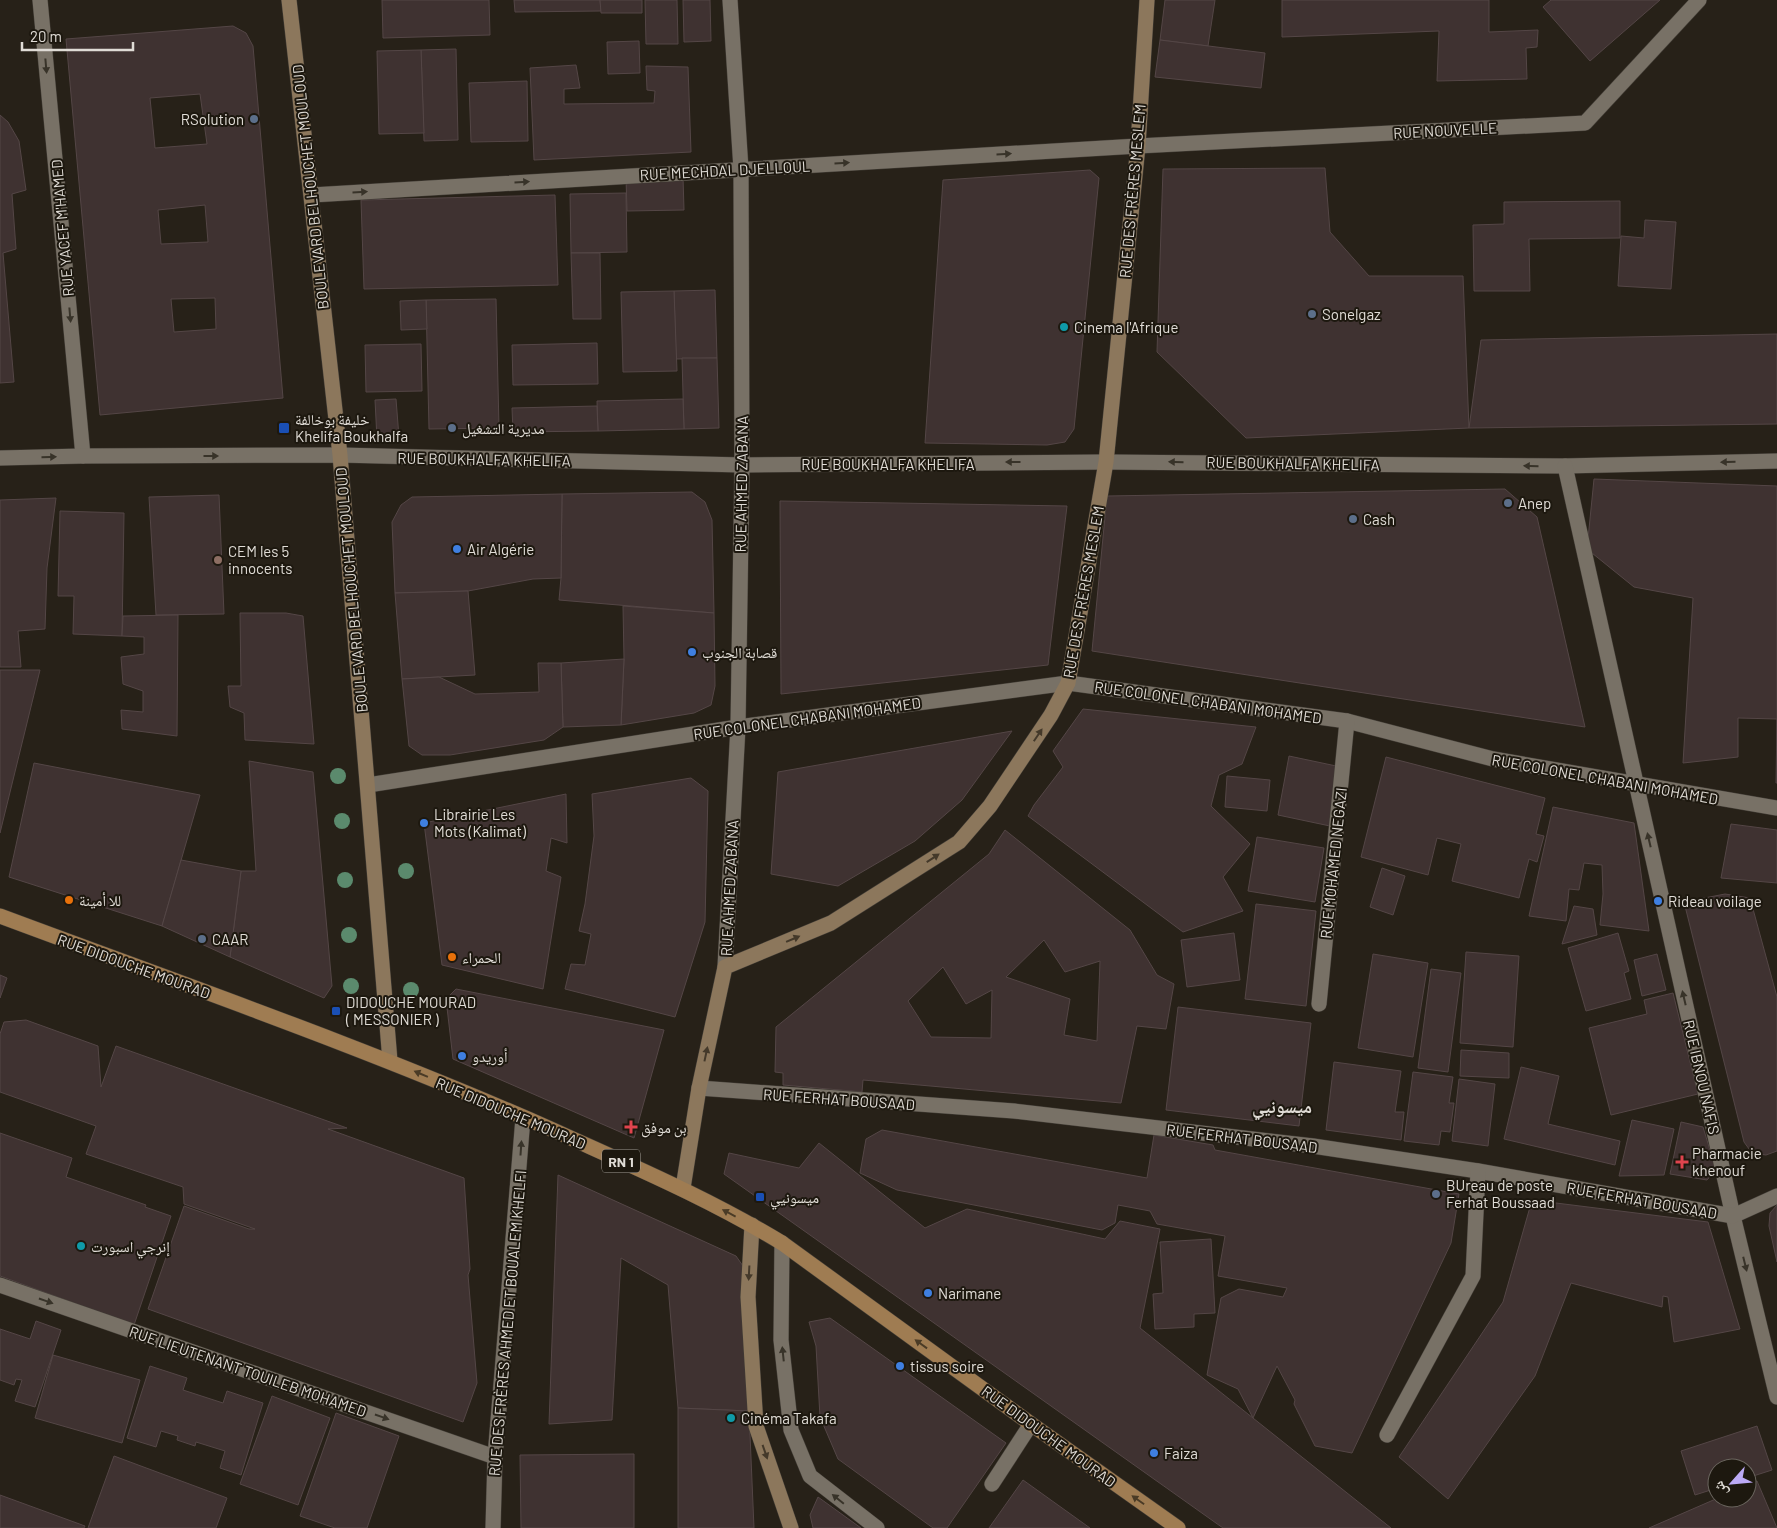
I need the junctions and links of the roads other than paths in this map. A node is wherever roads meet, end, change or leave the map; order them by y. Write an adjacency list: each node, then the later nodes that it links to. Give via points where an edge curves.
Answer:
1 (40, 0): 10 (street, RUE YACEF M'HAMED, one-way to 10)
2 (289, 0): 8 (street, BOULEVARD BELHOUCHET MOULOUD)
3 (730, 0): 7 (street, RUE AHMED ZABANA)
4 (1147, 0): 6 (street, RUE DES FRÈRES MESLEM)
5 (1700, 0): 6 (street, RUE NOUVELLE, via 1585,123)
6 (1138, 146): 7 (street, RUE MECHDAL DJELLOUL, one-way to 6); 13 (street, RUE DES FRÈRES MESLEM)
7 (742, 168): 8 (street, RUE MECHDAL DJELLOUL, one-way to 7); 14 (street, RUE AHMED ZABANA)
8 (312, 195): 9 (street, BOULEVARD BELHOUCHET MOULOUD)
9 (340, 455): 10 (street, RUE BOUKHALFA KHELIFA, one-way to 9); 14 (street, RUE BOUKHALFA KHELIFA); 19 (street, BOULEVARD BELHOUCHET MOULOUD)
10 (83, 456): 11 (street, RUE BOUKHALFA KHELIFA, one-way to 10)
11 (0, 458)
12 (1777, 461): 15 (street, RUE BOUKHALFA KHELIFA, one-way to 15)
13 (1106, 462): 14 (street, RUE BOUKHALFA KHELIFA, one-way to 14); 15 (street, RUE BOUKHALFA KHELIFA, one-way to 13); 16 (street, RUE DES FRÈRES MESLEM)
14 (742, 465): 18 (street, RUE AHMED ZABANA)
15 (1566, 466): 20 (street, RUE IBNOU NAFIS)
16 (1068, 683): 17 (street, RUE COLONEL CHABANI MOHAMED); 18 (street, RUE COLONEL CHABANI MOHAMED); 23 (street, RUE DES FRÈRES MESLEM, one-way to 16, via 831,923 959,842 990,806 1051,715)
17 (1348, 721): 20 (street, RUE COLONEL CHABANI MOHAMED, via 1493,759); 24 (street, RUE MOHAMED NEGAZI)
18 (738, 727): 19 (street, RUE COLONEL CHABANI MOHAMED); 23 (street, RUE AHMED ZABANA)
19 (368, 785): 25 (street, BOULEVARD BELHOUCHET MOULOUD)
20 (1636, 785): 21 (street, RUE COLONEL CHABANI MOHAMED); 31 (street, RUE IBNOU NAFIS, one-way to 20)
21 (1777, 808)
22 (0, 916): 25 (main road, RUE DIDOUCHE MOURAD / RN 1)
23 (725, 967): 26 (street, one-way to 23)
24 (1319, 1004)
25 (390, 1061): 27 (main road, RUE DIDOUCHE MOURAD / RN 1, one-way to 25)
26 (699, 1088): 28 (street, RUE FERHAT BOUSAAD, via 1014,1112 1313,1146); 29 (street)
27 (523, 1118): 29 (main road, RUE DIDOUCHE MOURAD / RN 1); 38 (street, RUE DES FRÈRES AHMED ET BOUALEM KHELFI, one-way to 27)
28 (1478, 1171): 31 (street, RUE FERHAT BOUSAAD); 37 (street, via 1473,1276)
29 (683, 1188): 32 (main road, RUE DIDOUCHE MOURAD / RN 1, one-way to 29)
30 (1777, 1196): 31 (street, RUE FERHAT BOUSAAD)
31 (1733, 1216): 35 (street, RUE IBNOU NAFIS, one-way to 35)
32 (752, 1225): 33 (main road, RUE DIDOUCHE MOURAD / RN 1); 41 (street, one-way to 41, via 748,1296 756,1426)
33 (782, 1243): 36 (main road, RUE DIDOUCHE MOURAD / RN 1, one-way to 33); 42 (street, one-way to 33, via 810,1476 791,1430 781,1340)
34 (0, 1285): 38 (street, RUE LIEUTENANT TOUILEB MOHAMED, one-way to 38)
35 (1777, 1397)
36 (1031, 1424): 39 (street); 43 (main road, RUE DIDOUCHE MOURAD / RN 1, one-way to 36)
37 (1387, 1435)
38 (495, 1456): 40 (street, RUE DES FRÈRES AHMED ET BOUALEM KHELFI)
39 (992, 1484)
40 (493, 1528)
41 (791, 1528)
42 (877, 1528)
43 (1178, 1528)

